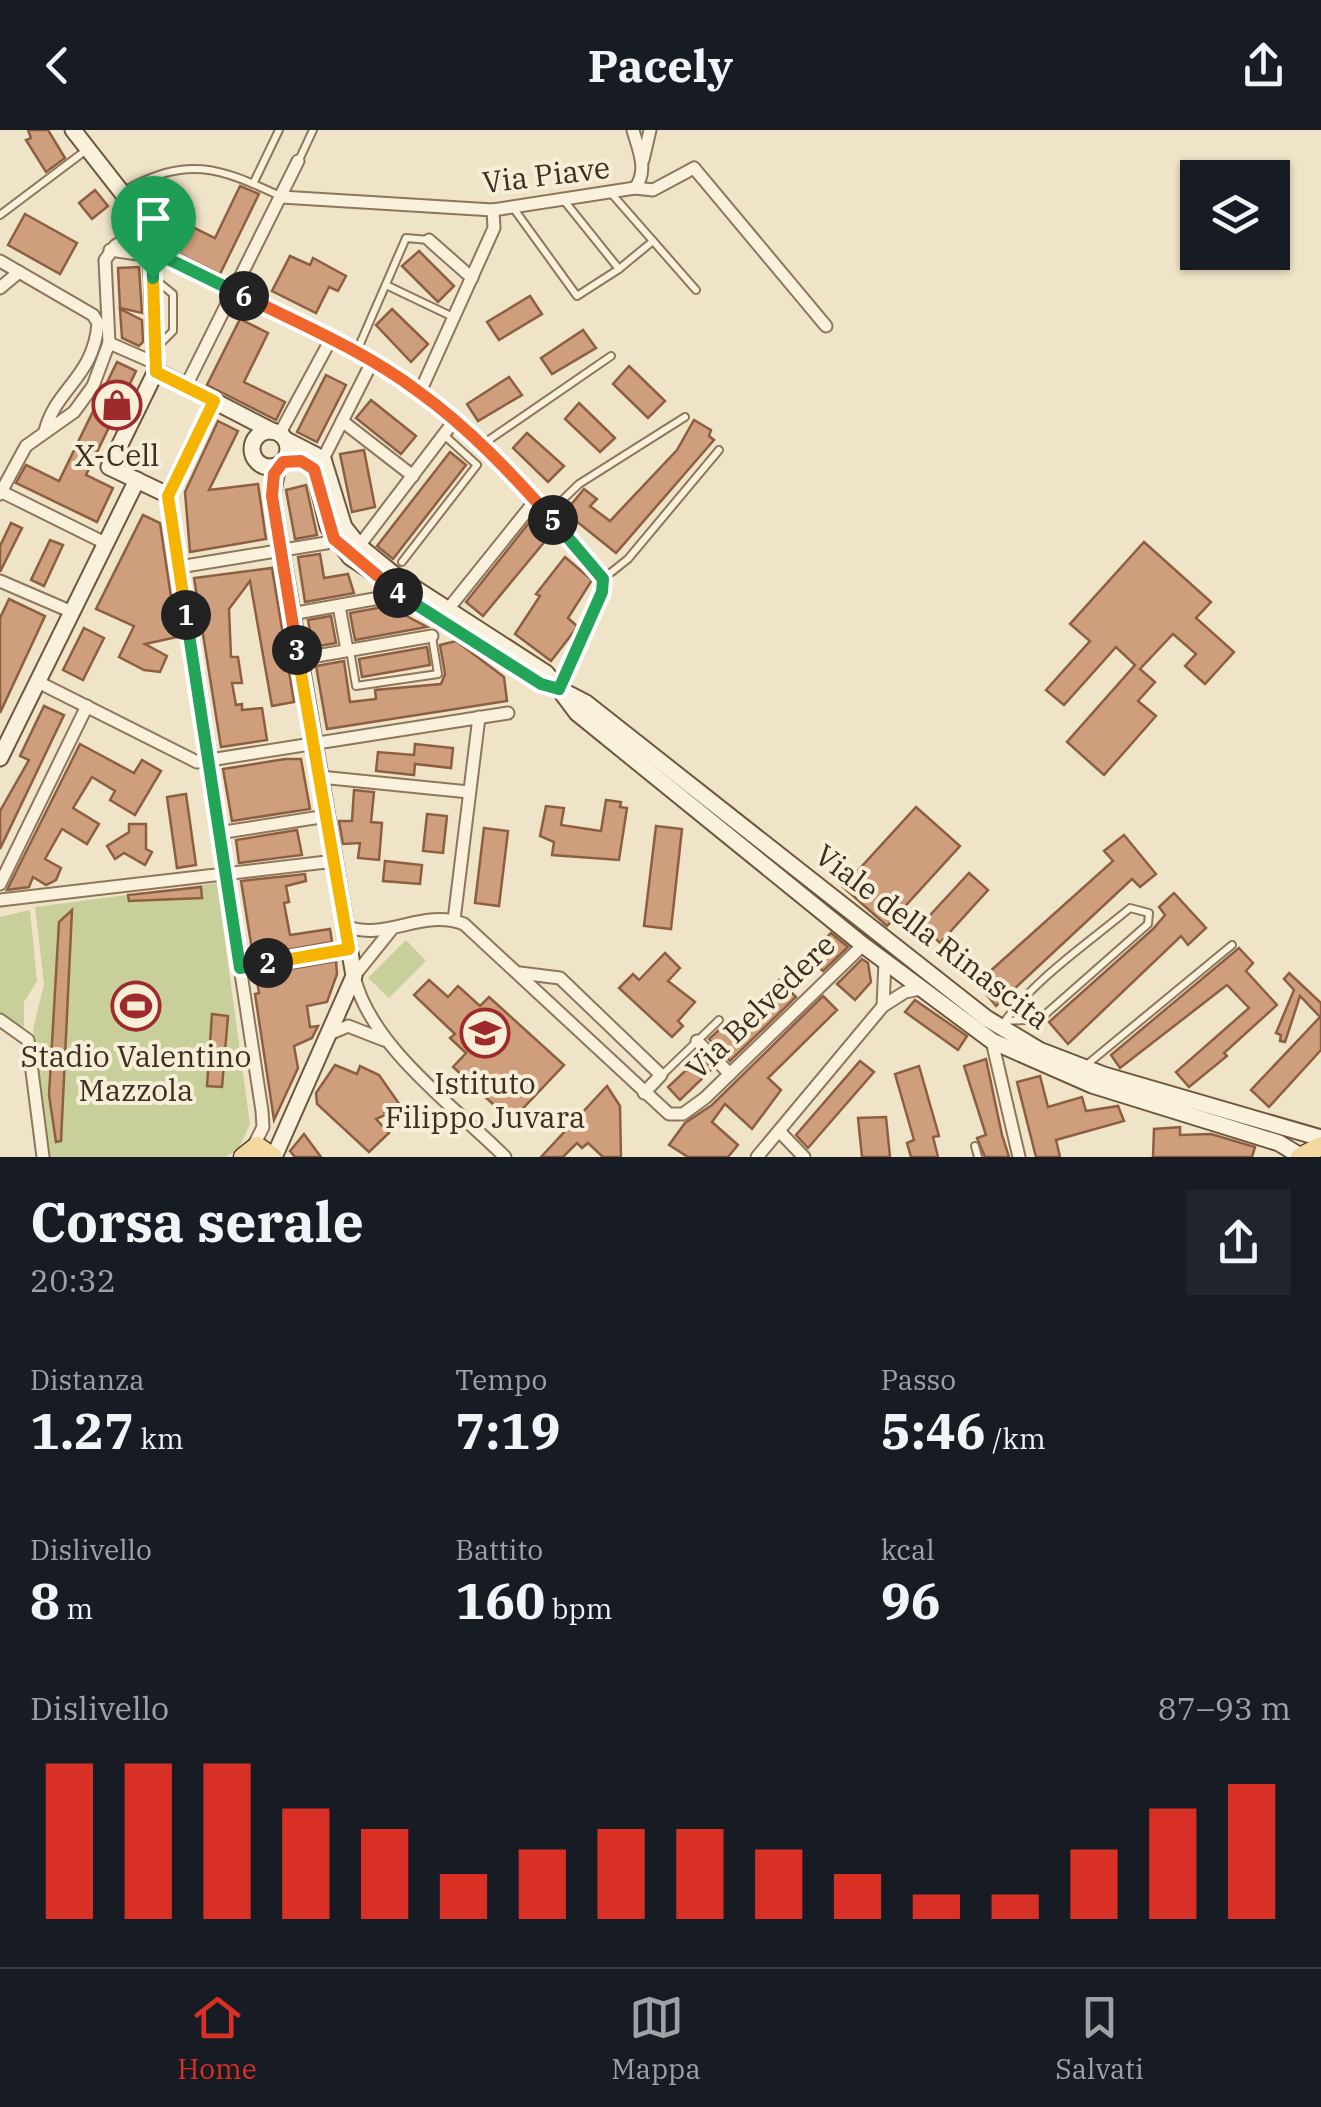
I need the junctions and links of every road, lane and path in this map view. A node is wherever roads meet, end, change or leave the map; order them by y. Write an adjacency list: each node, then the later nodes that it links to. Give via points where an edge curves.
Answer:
1 (74, 130): 6 (street)
2 (279, 130): 9 (lane)
3 (313, 130): 7 (lane)
4 (633, 130): 8 (street, Via Piave)
5 (650, 130): 8 (street)
6 (86, 151): 11 (street); 17 (lane)
7 (298, 161): 13 (street)
8 (642, 164): 10 (street, Via Piave)
9 (252, 184): 11 (lane, via 206,167); 13 (lane)
10 (635, 188): 12 (street, Via Piave); 32 (street, via 653,190 694,168)
11 (121, 192): 18 (street)
12 (610, 192): 14 (street, Via Piave); 20 (lane)
13 (282, 197): 16 (street, Via Piave); 30 (street)
14 (562, 198): 15 (street, Via Piave); 24 (lane)
15 (514, 209): 16 (street, Via Piave); 24 (lane, via 577,296)
16 (493, 210): 26 (street, via 494,228)
17 (0, 215)
18 (143, 228): 21 (street); 22 (street)
19 (428, 240): 26 (street); 27 (lane, via 406,238)
20 (653, 241): 24 (lane); 29 (lane)
21 (110, 250): 22 (street); 34 (street, via 103,281)
22 (152, 254): 30 (street); 38 (street)
23 (0, 261): 25 (street)
24 (619, 269)
25 (18, 272): 28 (street); 46 (street, via 98,323 92,356)
26 (472, 278): 31 (street)
27 (386, 285): 31 (lane); 35 (lane)
28 (0, 288)
29 (696, 290)
30 (234, 292): 33 (street); 39 (street)
31 (451, 316): 40 (street)
32 (826, 326)
33 (331, 339): 35 (street); 48 (street)
34 (109, 343): 38 (street); 46 (street, via 84,401)
35 (356, 353): 37 (street)
36 (611, 356): 50 (lane)
37 (372, 362): 40 (street); 44 (street)
38 (156, 368): 39 (street); 55 (street, via 110,467)
39 (186, 386): 41 (street)
40 (420, 392): 45 (street)
41 (214, 401): 43 (street); 57 (street)
42 (685, 416): 59 (lane, via 579,484)
43 (252, 420): 48 (street); 49 (street)
44 (342, 420): 52 (street); 54 (street)
45 (454, 421): 47 (street); 50 (street)
46 (46, 431): 56 (street, via 18,456)
47 (444, 434): 54 (street); 64 (lane, via 477,465)
48 (279, 435): 49 (street); 52 (street); 53 (street, via 288,451)
49 (256, 438): 53 (street, via 256,460)
50 (482, 444): 58 (street)
51 (719, 450): 66 (lane, via 628,559)
52 (323, 459): 62 (street, Viale della Rinascita, via 344,527)
53 (280, 463): 63 (street, via 272,496); 77 (street, Viale della Rinascita, via 301,461 314,469 328,527 350,557 541,684)
54 (413, 476): 62 (street)
55 (137, 480): 57 (street); 60 (street)
56 (0, 492): 60 (street)
57 (168, 496): 65 (street)
58 (535, 501): 59 (street); 70 (street)
59 (548, 514): 66 (street)
60 (104, 542): 71 (street)
61 (326, 543): 63 (street)
62 (359, 546): 70 (street, Viale della Rinascita)
63 (281, 551): 65 (street); 72 (street)
64 (402, 562)
65 (179, 567): 83 (street)
66 (603, 579): 77 (street)
67 (0, 581): 71 (street)
68 (385, 597): 69 (street)
69 (339, 606): 72 (street); 74 (street)
70 (448, 608): 77 (street, Viale della Rinascita, via 546,673)
71 (72, 612): 76 (street)
72 (291, 614): 75 (street)
73 (432, 636): 74 (street); 74 (lane, via 438,674 356,686)
74 (348, 650): 75 (street)
75 (299, 659): 81 (street)
76 (38, 682): 78 (street); 82 (street)
77 (559, 689): 95 (street, Viale della Rinascita, via 577,713); 106 (street, Viale della Rinascita)
78 (86, 706): 83 (street); 90 (street)
79 (508, 713): 80 (street)
80 (479, 717): 81 (street); 85 (street)
81 (314, 744): 83 (street); 84 (street)
82 (0, 758)
83 (207, 762): 87 (street)
84 (320, 777): 85 (street); 86 (street)
85 (470, 792): 92 (street)
86 (327, 816): 87 (street); 88 (street)
87 (218, 833): 89 (street)
88 (335, 861): 89 (street, via 262,873); 93 (street)
89 (224, 871): 91 (street); 99 (street)
90 (0, 884)
91 (0, 900)
92 (454, 920): 94 (street, via 406,922); 100 (street, Via Belvedere)
93 (345, 926): 94 (street); 97 (street)
94 (391, 930): 101 (street)
95 (863, 945): 98 (street, Viale della Rinascita); 111 (street, Via Belvedere)
96 (1232, 946): 110 (lane)
97 (349, 949): 99 (street); 101 (street)
98 (885, 962): 102 (street, Viale della Rinascita); 103 (street)
99 (240, 968): 114 (street)
100 (520, 973): 112 (street, Via Belvedere, via 560,978); 113 (street, Via Belvedere)
101 (354, 976): 107 (street); 109 (street, via 359,998)
102 (920, 989): 103 (street); 106 (street, Viale della Rinascita)
103 (883, 1006): 115 (street)
104 (0, 1020): 121 (street, via 28,1040)
105 (719, 1020): 108 (lane)
106 (999, 1029): 106 (lane, via 1040,1019 1148,924 1150,913 1130,908 1020,1002); 110 (street, Viale della Rinascita); 117 (street, Viale della Rinascita, via 1092,1085); 127 (street)
107 (326, 1036): 109 (street, via 348,1026); 116 (street)
108 (697, 1040): 111 (street); 112 (lane)
109 (388, 1042): 123 (street)
110 (1084, 1067): 119 (street, Viale della Rinascita)
111 (730, 1074): 113 (street, Via Belvedere, via 683,1114 669,1114)
112 (661, 1076): 113 (street, Via Belvedere)
113 (644, 1093)
114 (263, 1127): 116 (street); 120 (street)
115 (779, 1131): 124 (street); 125 (street)
116 (279, 1136): 122 (street)
117 (1268, 1139): 119 (street, Viale della Rinascita); 128 (street)
118 (974, 1146): 126 (lane)
119 (1310, 1151)
120 (246, 1154): 122 (main road, via 266,1148)
121 (43, 1157)
122 (273, 1157)
123 (505, 1157)
124 (758, 1157)
125 (804, 1157)
126 (978, 1157)
127 (1019, 1157)
128 (1279, 1157)

